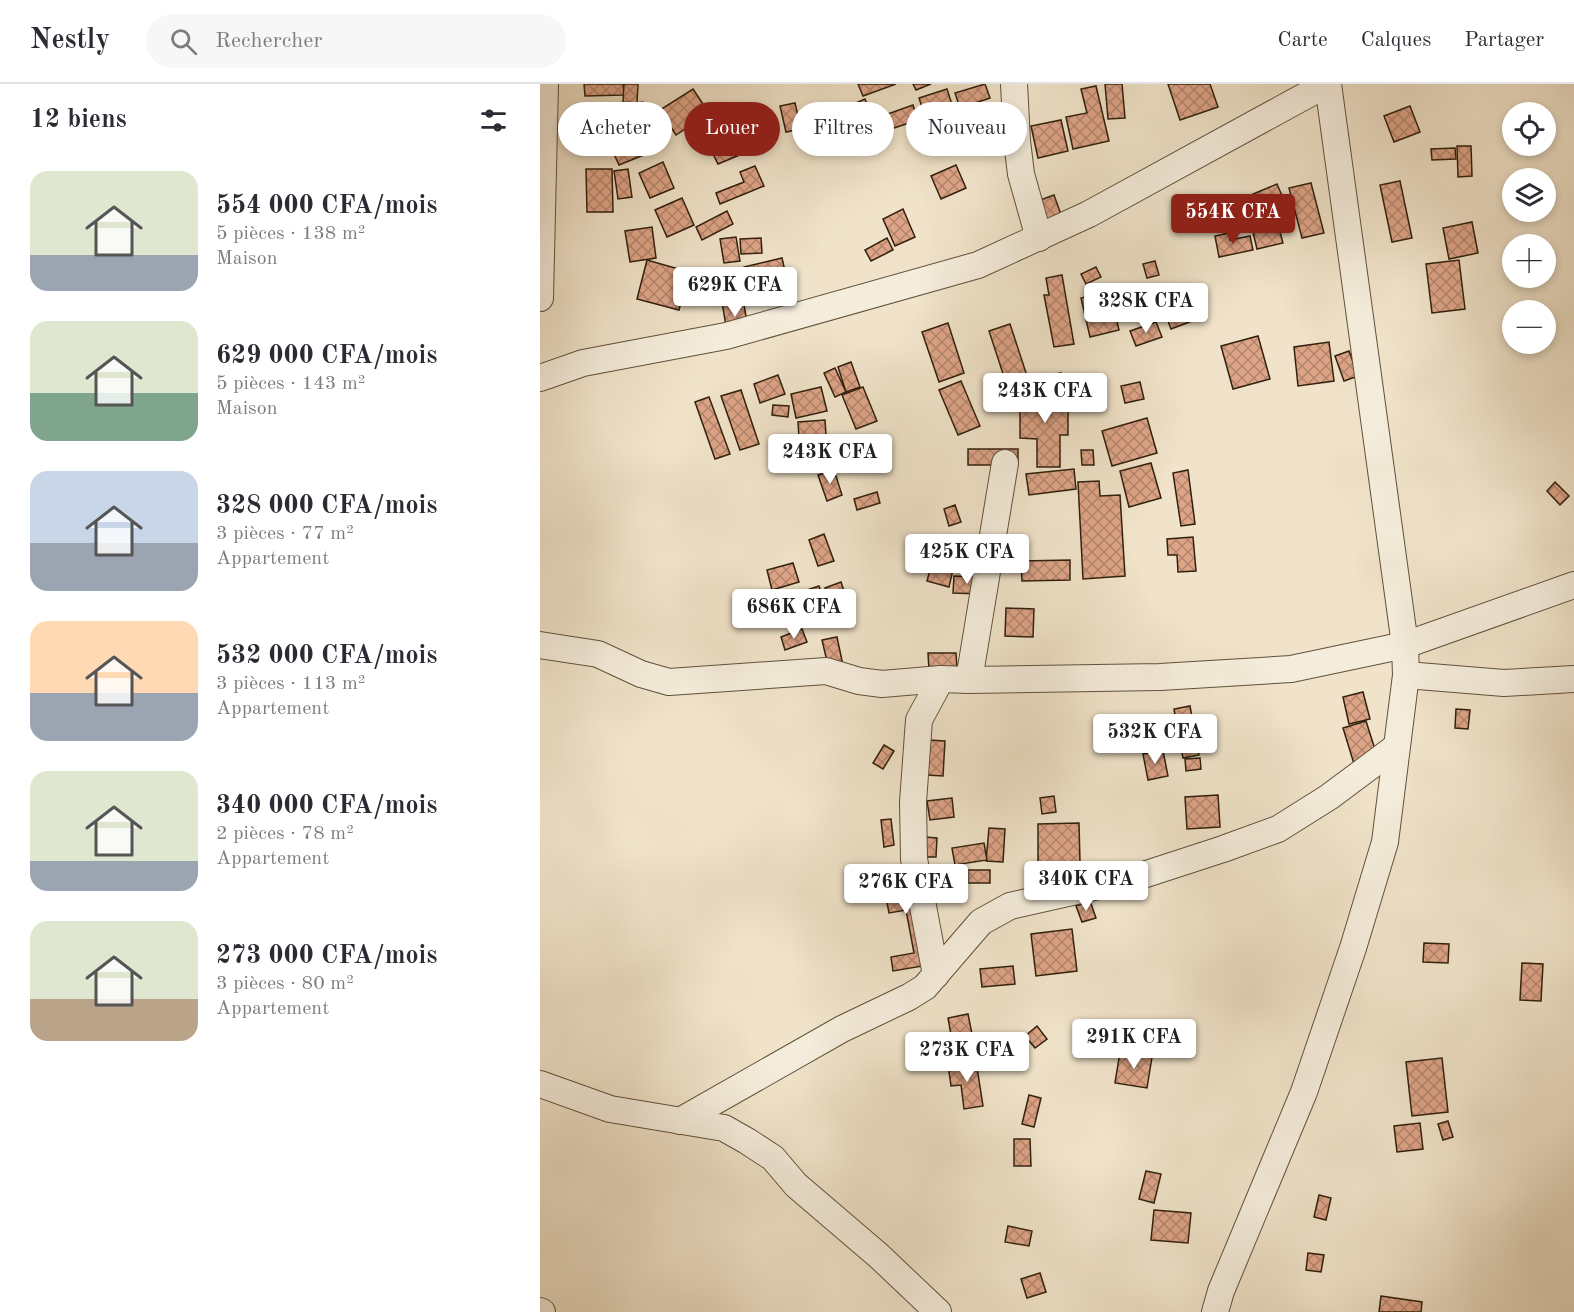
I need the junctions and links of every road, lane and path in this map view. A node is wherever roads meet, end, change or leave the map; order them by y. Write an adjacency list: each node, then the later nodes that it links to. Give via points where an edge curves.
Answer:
1 (545, 84): 5 (street)
2 (1014, 84): 4 (street, via 1021,174)
3 (1328, 84): 4 (street); 10 (street)
4 (1039, 238): 6 (street, via 978,265 737,333 583,363)
5 (540, 298)
6 (540, 378)
7 (1005, 463): 14 (street)
8 (1574, 585): 10 (street)
9 (540, 645): 12 (street, via 598,654 669,682 826,671 882,684)
10 (1406, 645): 11 (street); 14 (street, via 1292,669 1160,677)
11 (1407, 675): 13 (street, via 1504,683); 15 (street)
12 (941, 679): 14 (street); 16 (street, via 919,720 913,802 914,859)
13 (1574, 679)
14 (969, 680)
15 (1396, 747): 16 (street, via 1278,829 1134,878 1010,906 981,922); 20 (street, via 1384,842 1353,948 1304,1092)
16 (936, 975): 18 (street, via 909,997 842,1029)
17 (540, 1084): 18 (street, via 610,1109)
18 (681, 1121): 19 (street, via 724,1128 772,1158 796,1185)
19 (938, 1312)
20 (1215, 1312)

